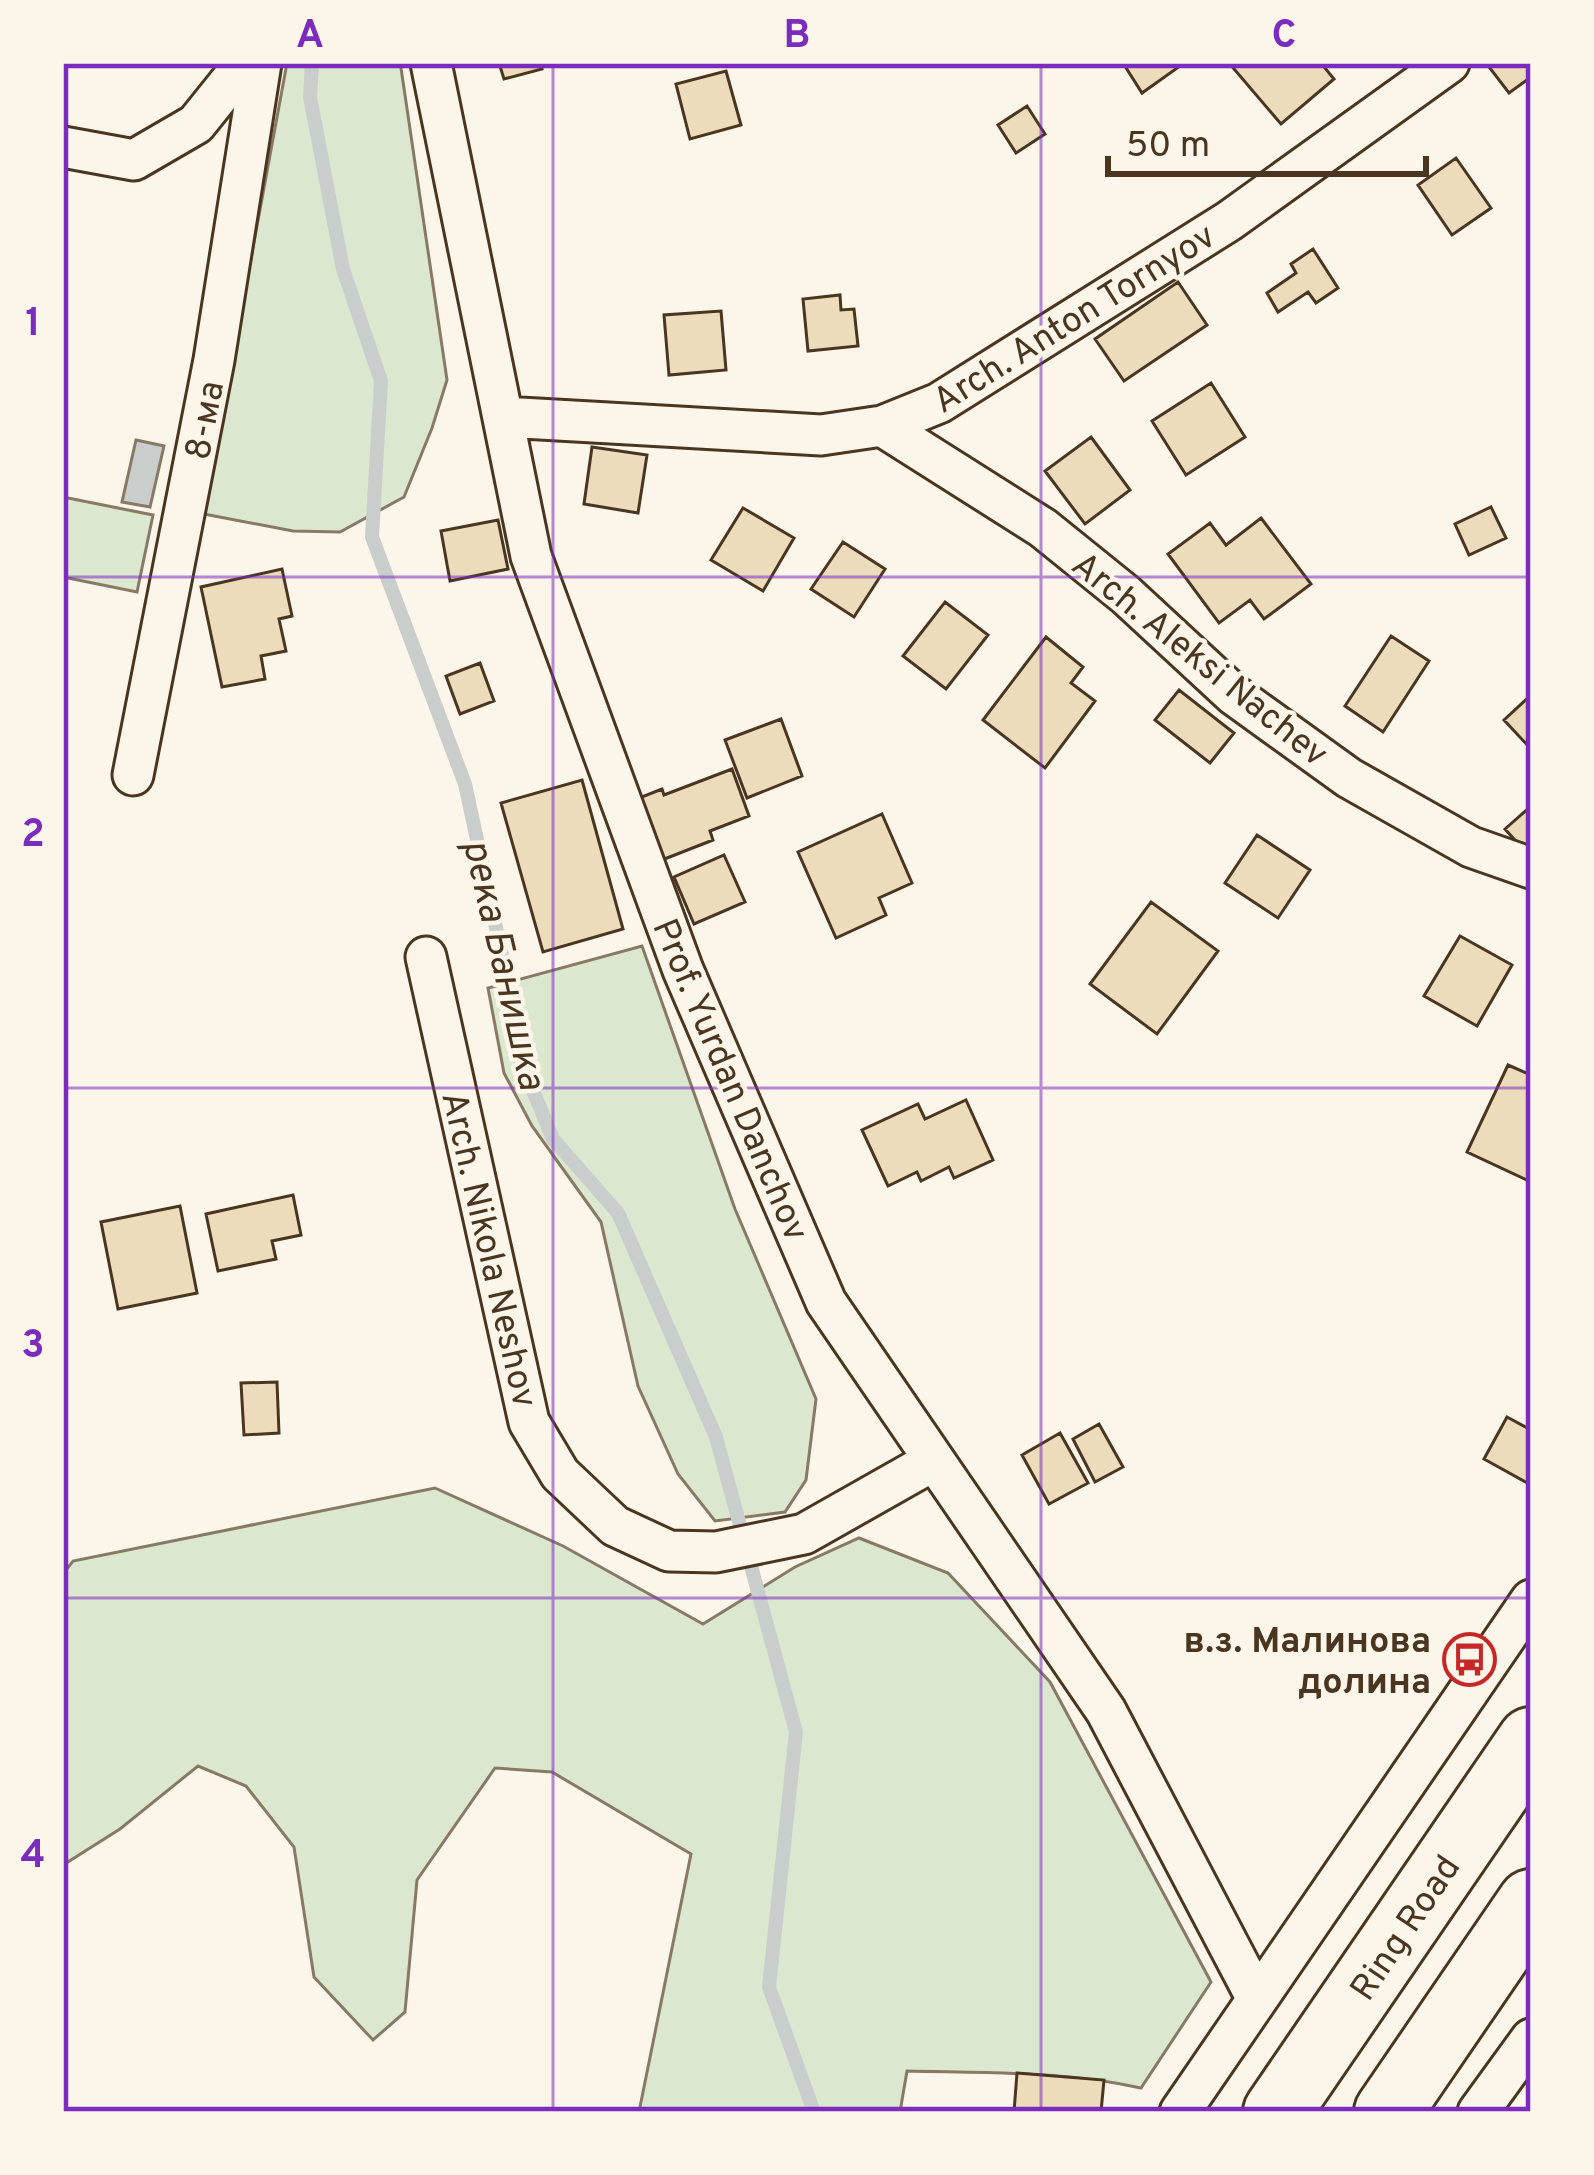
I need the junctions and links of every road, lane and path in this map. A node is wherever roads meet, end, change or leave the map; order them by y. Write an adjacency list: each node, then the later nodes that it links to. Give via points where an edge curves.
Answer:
1 (245, 63): 5 (street, via 196,124 134,160)
2 (261, 63): 8 (street, 8-ма, via 214,360)
3 (431, 63): 6 (street, Prof. Yurdan Danchov)
4 (1449, 63): 7 (street, Arch. Anton Tornyov, via 1229,221 939,403)
5 (63, 147)
6 (505, 417): 7 (street, Arch. Anton Tornyov, via 821,435); 11 (street, Prof. Yurdan Danchov, via 531,556 683,970 826,1302)
7 (882, 427): 9 (street, Arch. Aleksi Nachev, via 1043,529 1234,694 1349,778 1471,847)
8 (133, 775)
9 (1531, 868)
10 (426, 957): 11 (street, Arch. Nikola Neshov, via 529,1422 560,1474 615,1526 669,1551 716,1552 804,1534)
11 (934, 1461): 15 (street, Prof. Yurdan Danchov, via 1106,1711)
12 (1531, 1600): 15 (street)
13 (1531, 1742): 18 (highway, Ring Road)
14 (1531, 1903): 19 (highway)
15 (1257, 1999): 17 (street)
16 (1531, 2039): 20 (street)
17 (1180, 2112)
18 (1277, 2112)
19 (1388, 2112)
20 (1478, 2112)

